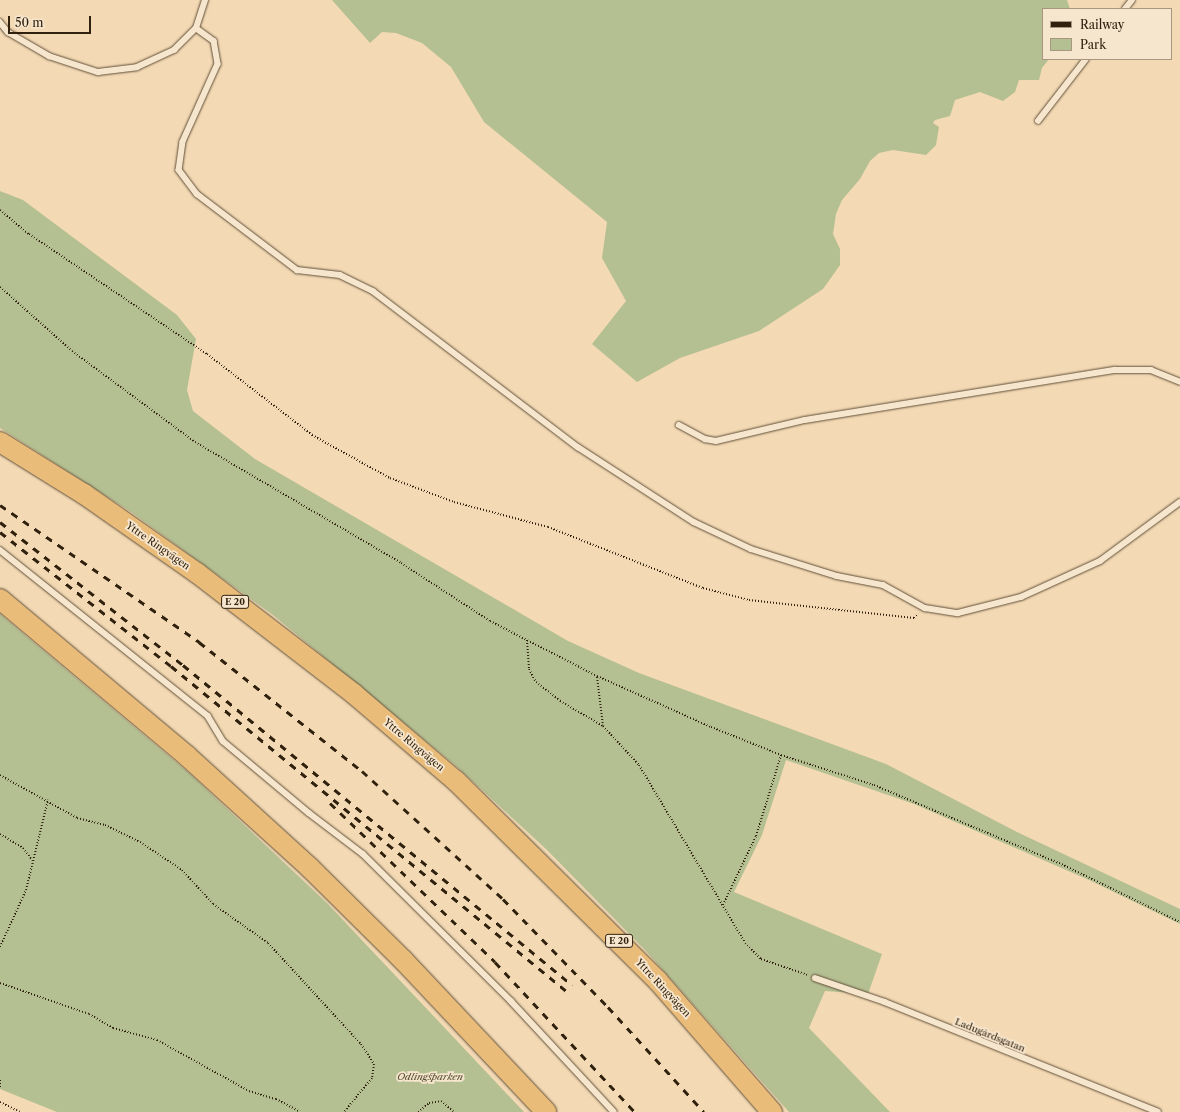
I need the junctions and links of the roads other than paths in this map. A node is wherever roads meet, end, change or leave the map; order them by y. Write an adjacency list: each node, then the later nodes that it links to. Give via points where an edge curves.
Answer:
1 (205, 0): 5 (lane)
2 (1132, 0): 3 (lane)
3 (1126, 8)
4 (0, 22): 5 (lane, via 8,32 49,56 98,72 137,66 174,50)
5 (196, 28): 11 (lane, via 214,41 218,64 183,142 179,170 197,194 297,270 340,275 373,291 578,447 694,522 751,549 837,576 883,585 925,608 958,613 1021,597 1100,561)
6 (1085, 60): 7 (lane)
7 (1038, 121)
8 (1180, 382): 9 (lane, via 1151,370 1115,370 805,420 716,441 705,439)
9 (679, 425)
10 (0, 442): 17 (highway, Yttre Ringvägen / E 20, via 84,494 197,573 348,690 456,781 562,882 658,981)
11 (1180, 502)
12 (0, 550): 16 (lane, via 208,716 223,741 309,813 363,854 510,1000)
13 (0, 599): 15 (highway, via 187,756 310,868 403,960)
14 (815, 978): 18 (lane, Ladugårdsgatan, via 892,1005)
15 (546, 1112)
16 (614, 1112)
17 (772, 1112)
18 (1158, 1112)

